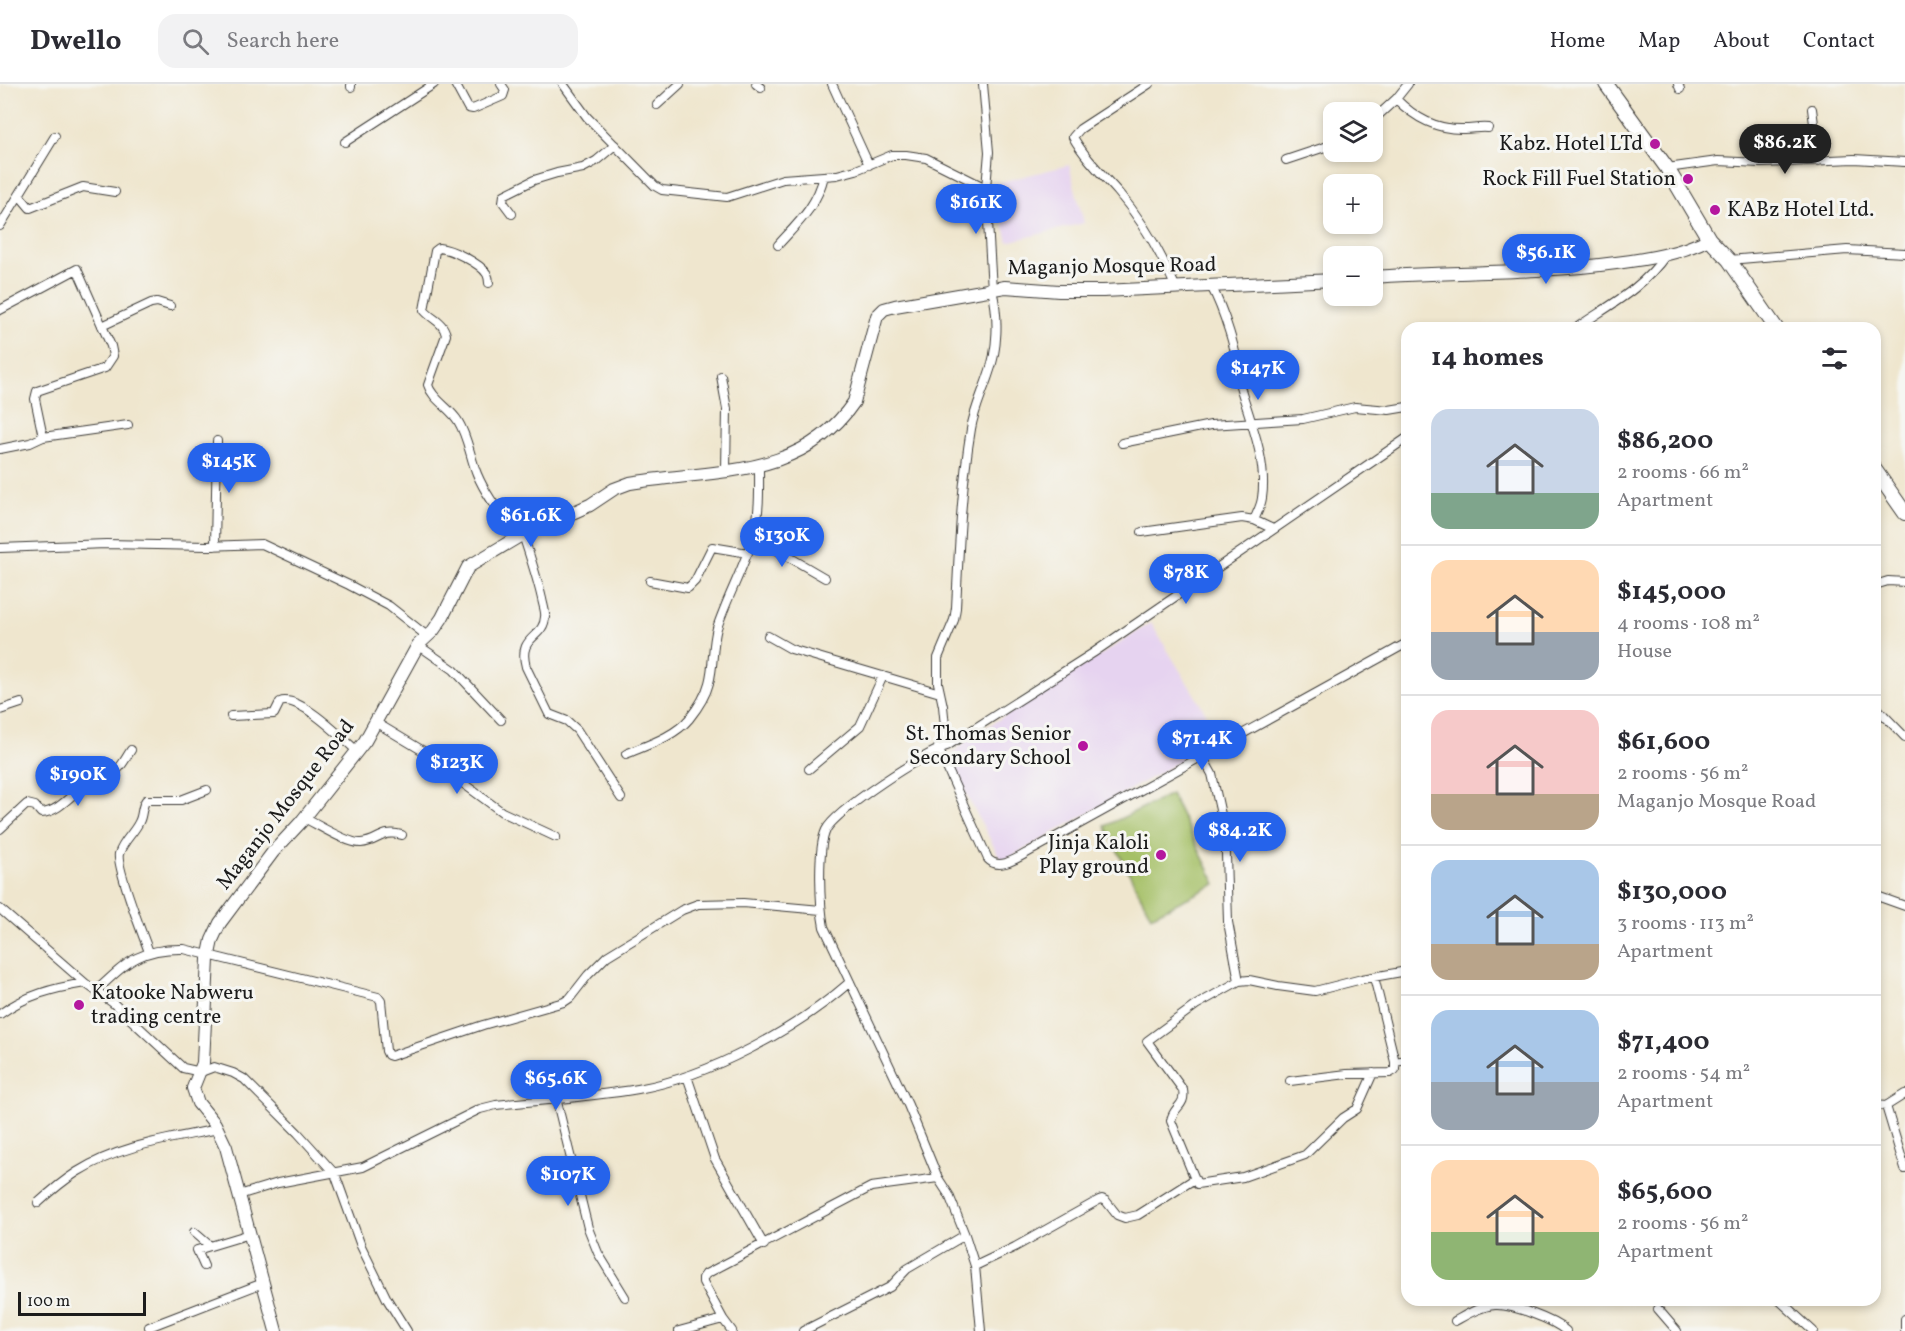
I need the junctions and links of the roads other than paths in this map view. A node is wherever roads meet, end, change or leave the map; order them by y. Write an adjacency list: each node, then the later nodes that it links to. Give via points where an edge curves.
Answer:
1 (434, 84): 17 (street)
2 (455, 84): 3 (street, via 473,110 504,96)
3 (501, 84)
4 (563, 84): 18 (street, via 587,117)
5 (680, 84): 12 (street)
6 (832, 84): 23 (street)
7 (983, 84): 26 (street, via 989,152)
8 (1149, 84): 40 (street, via 1073,137 1155,243)
9 (1408, 84): 11 (street)
10 (1606, 84): 24 (main road)
11 (1396, 99): 14 (street); 15 (street, via 1412,114 1441,128)
12 (657, 105)
13 (1812, 109): 21 (street)
14 (1383, 111)
15 (1488, 128)
16 (55, 136): 28 (street)
17 (345, 142)
18 (615, 145): 25 (street, via 655,186 670,191 727,197 783,179); 29 (street, via 583,168 557,172 504,195 503,202)
19 (1323, 148): 20 (street)
20 (1286, 160)
21 (1819, 161): 22 (street); 24 (street, via 1718,161)
22 (1905, 162)
23 (869, 165): 25 (street); 26 (street, via 884,157 906,154 926,159)
24 (1667, 168): 31 (main road)
25 (824, 177): 32 (street, via 811,209)
26 (986, 188): 41 (street)
27 (115, 192): 28 (street, via 83,187 30,208)
28 (19, 195): 30 (street)
29 (512, 214)
30 (0, 226)
31 (1709, 239): 34 (street); 35 (main road)
32 (778, 245)
33 (1905, 253): 35 (street, via 1847,250)
34 (1666, 255): 36 (street, via 1577,268); 44 (street, via 1632,292)
35 (1729, 260): 45 (main road)
36 (1383, 277)
37 (1323, 281): 39 (street, Maganjo Mosque Road)
38 (489, 283): 63 (street, via 486,272 469,260 444,248 435,251 424,310 445,327 446,335 428,385 458,420 477,476 497,510)
39 (1211, 286): 40 (street, Maganjo Mosque Road); 49 (street, via 1236,354 1238,379)
40 (1176, 288): 41 (street, Maganjo Mosque Road)
41 (992, 290): 56 (street, Maganjo Mosque Road, via 884,309 877,316 854,402 846,414 801,451); 77 (street, via 996,304 995,345 971,429 956,608 938,658)
42 (170, 306): 46 (street, via 151,303)
43 (0, 310): 46 (street, via 77,269)
44 (1585, 322)
45 (1772, 322)
46 (102, 326): 51 (street, via 113,356 109,364 35,394)
47 (721, 376): 57 (street, via 727,409)
48 (1401, 408): 49 (street, via 1389,411 1355,407 1303,419)
49 (1250, 423): 53 (street, via 1202,427); 60 (street, via 1261,454 1263,478 1262,500)
50 (128, 425): 51 (street)
51 (43, 437): 55 (street)
52 (217, 441): 65 (street)
53 (1122, 442)
54 (1401, 442): 61 (street)
55 (0, 449)
56 (759, 466): 57 (street, Maganjo Mosque Road); 64 (street)
57 (726, 470): 63 (street, Maganjo Mosque Road, via 630,483 590,506)
58 (1881, 479): 59 (main road)
59 (1905, 513)
60 (1254, 520): 61 (street); 62 (street, via 1242,518)
61 (1273, 529): 85 (street, via 1045,685)
62 (1142, 532)
63 (521, 536): 72 (street, Maganjo Mosque Road, via 468,567 442,618); 92 (street, via 535,571 546,617 525,645 526,667 549,714 577,730)
64 (753, 536): 67 (street); 68 (street)
65 (214, 546): 66 (street, via 106,544); 72 (street, via 272,547 389,606)
66 (0, 548)
67 (748, 553): 69 (street, via 712,547 688,588); 88 (street, via 717,629 709,683 698,705 680,728)
68 (825, 578)
69 (650, 581)
70 (1905, 582): 71 (street)
71 (1881, 583)
72 (427, 636): 74 (street, Maganjo Mosque Road)
73 (768, 636): 76 (street, via 791,649)
74 (418, 645): 82 (street, via 454,670); 83 (street, Maganjo Mosque Road)
75 (1401, 646): 89 (street)
76 (883, 676): 77 (street); 90 (street, via 860,726)
77 (940, 693): 85 (street)
78 (21, 703): 79 (street)
79 (0, 710)
80 (1881, 711): 84 (street)
81 (231, 716): 87 (street, via 274,714 280,702 286,700 314,712)
82 (501, 720)
83 (375, 722): 87 (street, Maganjo Mosque Road); 96 (street, via 430,755 502,812)
84 (1905, 737)
85 (943, 747): 89 (street, via 968,818 988,859 1000,865); 102 (street, via 898,771 828,826 823,843)
86 (131, 750): 94 (street, via 120,767 90,781 45,814 27,804)
87 (357, 751): 93 (street, Maganjo Mosque Road)
88 (626, 754)
89 (1202, 756): 107 (street, via 1212,774 1222,819 1228,922)
90 (809, 769)
91 (207, 790): 103 (street, via 181,800 146,800 138,824 120,850 122,873)
92 (621, 798)
93 (304, 818): 95 (street, via 353,842 366,842 386,833); 104 (street, Maganjo Mosque Road, via 220,923)
94 (0, 829)
95 (402, 836)
96 (556, 837)
97 (1881, 897): 99 (street)
98 (1905, 897): 99 (street)
99 (1896, 902): 100 (street)
100 (1905, 906)
101 (0, 909): 109 (street)
102 (821, 910): 104 (street, via 743,903 698,904 607,956 564,1002 391,1056 386,1051 378,997); 108 (street)
103 (149, 952): 104 (street, via 184,949); 110 (street, via 125,964)
104 (209, 956): 114 (street, Maganjo Mosque Road)
105 (1401, 972): 106 (street)
106 (1374, 976): 107 (street, via 1315,991); 113 (street)
107 (1239, 981): 126 (street, via 1196,1005 1147,1041 1183,1090 1183,1103 1172,1115 1172,1121)
108 (850, 982): 116 (street, via 824,1005 791,1025); 125 (street)
109 (85, 983): 110 (street); 111 (street, via 27,997)
110 (96, 991): 114 (street, via 183,1068)
111 (0, 1014)
112 (1401, 1061): 113 (street)
113 (1395, 1062): 115 (street, via 1393,1072)
114 (201, 1072): 122 (street, Maganjo Mosque Road, via 193,1093); 124 (street, via 214,1068 244,1079)
115 (1373, 1073): 117 (street); 126 (street, via 1357,1109 1305,1155 1235,1179 1201,1185)
116 (687, 1076): 119 (street, via 639,1089); 133 (street, via 715,1159)
117 (1290, 1081)
118 (1905, 1094): 121 (street)
119 (556, 1098): 124 (street, via 480,1109 363,1167); 137 (street, via 588,1228 598,1253)
120 (1881, 1106): 121 (street)
121 (1886, 1106): 123 (street)
122 (218, 1129): 127 (street, Maganjo Mosque Road, via 230,1158); 128 (street, via 115,1153 79,1171)
123 (1905, 1169)
124 (335, 1174): 127 (street, via 278,1183); 148 (street, via 360,1246)
125 (938, 1178): 131 (street); 133 (street, via 871,1187)
126 (1193, 1180): 135 (street, via 1131,1217 1117,1215 1106,1201 1099,1200)
127 (238, 1195): 130 (street, Maganjo Mosque Road)
128 (38, 1203)
129 (194, 1232): 132 (street)
130 (250, 1234): 132 (street); 136 (street, Maganjo Mosque Road)
131 (965, 1235): 135 (street); 151 (street, via 907,1269 890,1287)
132 (209, 1245): 134 (street, via 197,1250)
133 (764, 1245): 142 (street, via 703,1278)
134 (204, 1266)
135 (975, 1266): 152 (street)
136 (263, 1283): 145 (street); 147 (street, Maganjo Mosque Road)
137 (625, 1297)
138 (1492, 1306): 144 (street)
139 (1499, 1306): 153 (street, via 1541,1316)
140 (1786, 1306): 155 (street)
141 (1658, 1309): 154 (street)
142 (723, 1319): 149 (street); 150 (street)
143 (1905, 1319): 146 (street)
144 (1455, 1321)
145 (149, 1327)
146 (1905, 1330)
147 (276, 1331)
148 (406, 1331)
149 (679, 1331)
150 (732, 1331)
151 (803, 1331)
152 (981, 1331)
153 (1566, 1331)
154 (1677, 1331)
155 (1813, 1331)

